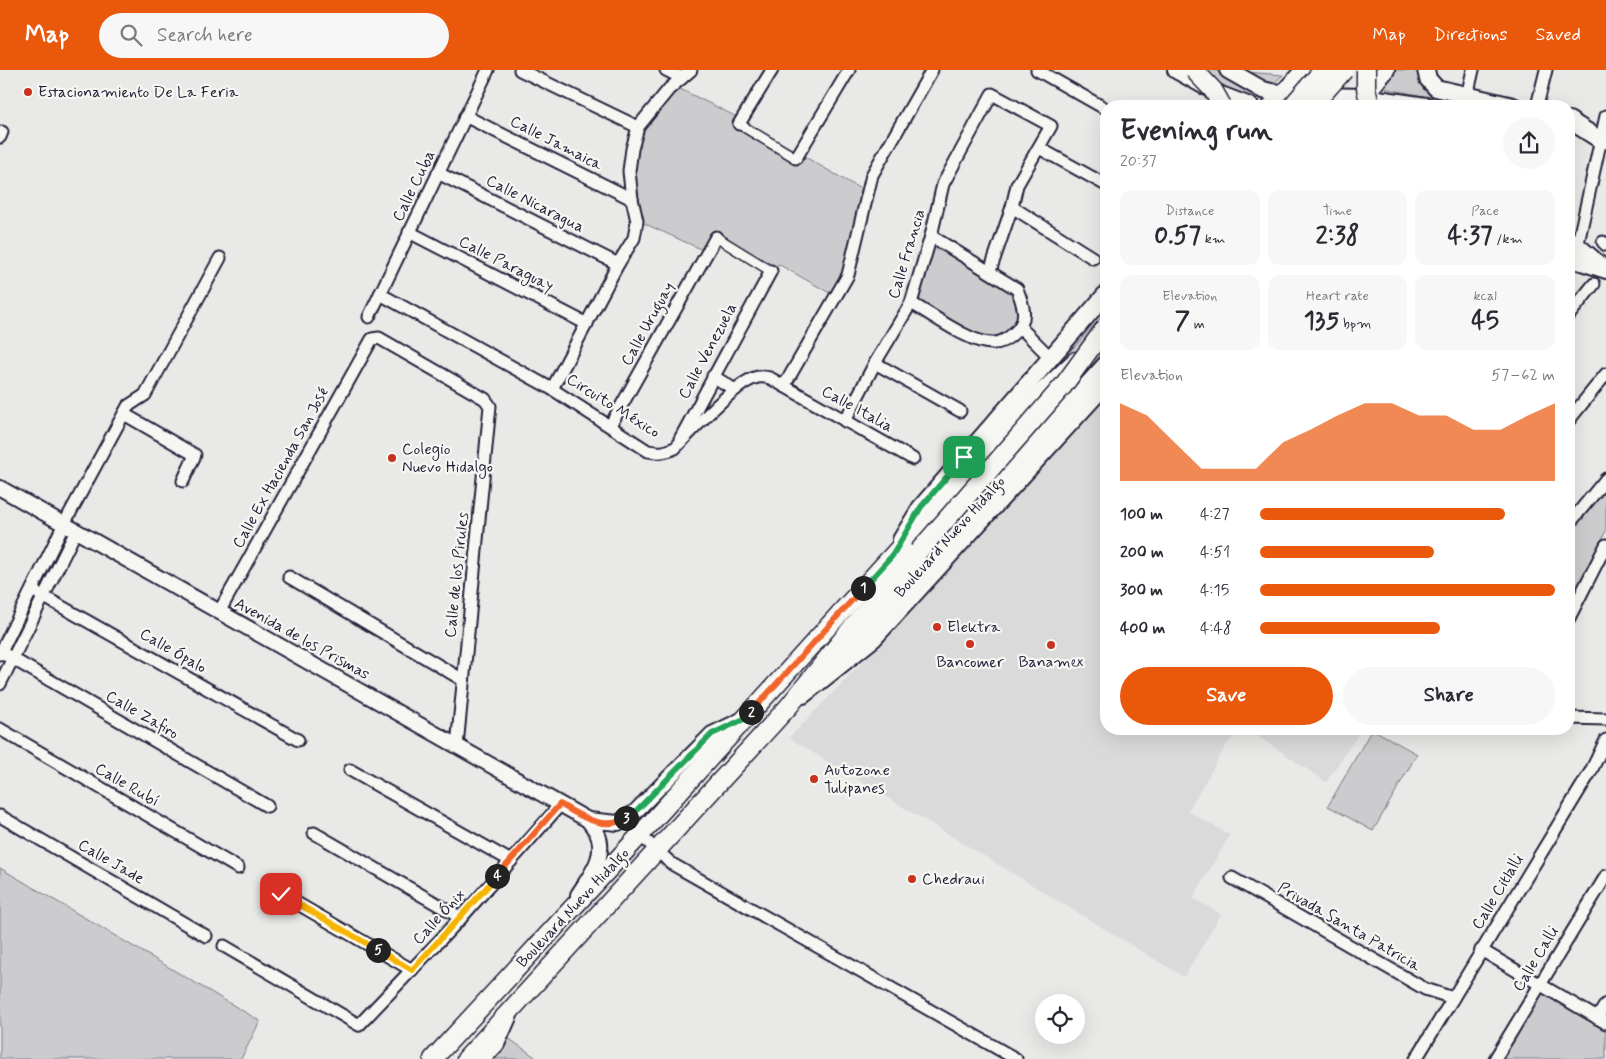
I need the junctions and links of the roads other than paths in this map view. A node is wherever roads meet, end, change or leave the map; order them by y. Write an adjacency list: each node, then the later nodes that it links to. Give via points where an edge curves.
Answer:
1 (488, 70): 35 (street, Calle Cuba)
2 (520, 70): 39 (street)
3 (666, 70): 18 (street)
4 (772, 70): 37 (street)
5 (849, 70): 43 (street)
6 (932, 70): 74 (street, via 872,175 848,276)
7 (1037, 70): 34 (street)
8 (1176, 70): 19 (main road)
9 (1228, 70): 24 (main road)
10 (1304, 70): 25 (main road)
11 (1324, 70): 26 (main road, bridge); 27 (main road)
12 (1344, 70): 28 (main road, bridge)
13 (1367, 70): 29 (main road); 30 (main road, bridge, via 1366,88)
14 (1386, 70): 31 (main road)
15 (1426, 70): 20 (main road, via 1428,79 1436,88)
16 (1474, 70): 20 (street)
17 (1546, 70): 33 (street)
18 (687, 74): 39 (street, Circuito México, via 668,88)
19 (1195, 76): 21 (main road); 22 (main road, bridge, via 1213,90); 23 (main road, via 1220,95)
20 (1467, 96): 32 (main road)
21 (1211, 100)
22 (1219, 100)
23 (1234, 100)
24 (1279, 100)
25 (1286, 100)
26 (1288, 100)
27 (1318, 100)
28 (1319, 100)
29 (1355, 100)
30 (1356, 100)
31 (1356, 100)
32 (1485, 100)
33 (1538, 100)
34 (1100, 106)
35 (465, 116): 44 (street, Calle Cuba); 46 (street, Calle Jamaica)
36 (1606, 116): 41 (street)
37 (739, 124): 43 (street)
38 (1575, 124): 41 (main road)
39 (638, 127): 46 (street, Circuito México, via 629,171)
40 (1575, 136): 41 (main road)
41 (1604, 141): 51 (street)
42 (1039, 148): 45 (street); 47 (street, via 1017,185); 49 (street, Calle Francia, via 1051,126 992,94 943,184)
43 (796, 158)
44 (438, 173): 48 (street, Calle Cuba); 55 (street, Calle Nicaragua)
45 (1100, 182)
46 (632, 199): 55 (street, Circuito México, via 637,221 634,238)
47 (1012, 207): 54 (street); 58 (street)
48 (410, 232): 60 (street, Calle Cuba); 65 (street, Calle Paraguay)
49 (931, 236): 58 (street); 62 (street, Calle Francia)
50 (716, 237): 57 (street); 83 (street, Calle Uruguay)
51 (1575, 237)
52 (1575, 249): 56 (main road)
53 (220, 258): 81 (street, via 145,394 128,406)
54 (1093, 258)
55 (618, 264): 65 (street, Circuito México)
56 (1606, 268)
57 (771, 271): 73 (street, Calle Venezuela)
58 (990, 271): 66 (street, via 1016,290 1023,304 1024,317)
59 (1594, 284): 63 (street)
60 (380, 294): 64 (street, Calle Cuba); 75 (street)
61 (1100, 301): 69 (main road, Boulevard Nuevo Hidalgo)
62 (911, 303): 66 (street, via 976,341 992,344 1008,339); 70 (street, Calle Francia)
63 (1575, 308)
64 (369, 317)
65 (587, 324): 75 (street, Circuito México)
66 (1020, 328): 69 (street)
67 (1100, 337): 92 (main road, Boulevard Nuevo Hidalgo, via 1053,382)
68 (1100, 338): 102 (main road, Boulevard Nuevo Hidalgo, bridge, via 1063,386 859,618)
69 (1051, 358): 92 (main road, Boulevard Nuevo Hidalgo, via 921,507)
70 (875, 363): 79 (street); 82 (street, Calle Francia)
71 (1100, 371): 102 (main road, Boulevard Nuevo Hidalgo, via 877,618)
72 (1606, 374): 80 (street)
73 (713, 376): 76 (street); 84 (street, Calle Venezuela)
74 (784, 386): 76 (street, Circuito México, via 770,378 759,377); 82 (street, Calle Italia)
75 (552, 389): 83 (street, Circuito México)
76 (735, 390): 84 (street, Circuito México)
77 (1100, 391): 102 (main road, via 873,639)
78 (490, 406): 97 (street, Calle Ex Hacienda San José, via 485,399 379,338 372,339); 100 (street, Calle de los Pirules)
79 (960, 411)
80 (1575, 413)
81 (124, 414): 87 (street, via 195,455); 90 (street)
82 (845, 421): 85 (street, Calle Italia)
83 (610, 426): 84 (street, Circuito México, via 648,451 668,452)
84 (675, 448)
85 (913, 459)
86 (1606, 479): 89 (street)
87 (183, 481)
88 (0, 488): 90 (street, Avenida de los Prismas)
89 (1575, 517)
90 (70, 528): 94 (street); 95 (street); 97 (street, Avenida de los Prismas)
91 (1606, 545): 96 (street)
92 (892, 556): 103 (main road, Boulevard Nuevo Hidalgo)
93 (289, 577): 100 (street)
94 (32, 590): 95 (street, Calle Ópalo); 98 (street)
95 (44, 596): 99 (street); 107 (street, Calle Ópalo)
96 (1575, 606)
97 (219, 612): 109 (street, Avenida de los Prismas)
98 (0, 653): 99 (street, Calle Zafiro)
99 (12, 659): 101 (street); 112 (street, Calle Zafiro)
100 (463, 680): 109 (street, Calle de los Pirules)
101 (0, 684)
102 (789, 706): 117 (main road, Boulevard Nuevo Hidalgo)
103 (746, 718): 114 (street, Avenida de los Prismas, via 712,734 635,812 618,823); 116 (main road, Boulevard Nuevo Hidalgo, via 714,741 646,813)
104 (1575, 718): 105 (street)
105 (1606, 720)
106 (0, 729): 119 (street, Calle Rubí)
107 (298, 740)
108 (1606, 740): 127 (street, Calle Citlalli)
109 (457, 746): 111 (street, Avenida de los Prismas)
110 (350, 770): 118 (street)
111 (560, 804): 114 (street, Avenida de los Prismas); 118 (street, Calle Ónix)
112 (267, 806)
113 (0, 816): 125 (street, Calle Jade)
114 (588, 820): 123 (street, via 601,844 599,859)
115 (314, 833): 124 (street)
116 (640, 835): 117 (street); 123 (main road, Boulevard Nuevo Hidalgo)
117 (658, 851): 132 (main road, Boulevard Nuevo Hidalgo); 139 (street, via 672,864)
118 (511, 861): 124 (street, Calle Ónix)
119 (238, 868)
120 (1606, 876): 129 (street, Calle Calli)
121 (1232, 878): 130 (street, Privada Santa Patricia, via 1424,988)
122 (281, 894): 128 (street)
123 (567, 915): 133 (main road, Boulevard Nuevo Hidalgo)
124 (461, 918): 128 (street, Calle Ónix)
125 (206, 936)
126 (224, 946): 128 (street, Calle Ónix, via 359,1025)
127 (1482, 950): 129 (street); 130 (street, Calle Citlalli)
128 (412, 970)
129 (1539, 984): 134 (street); 141 (street, Calle Calli)
130 (1453, 998): 140 (street, Calle Citlalli)
131 (1606, 1004): 134 (street)
132 (512, 1009): 137 (main road, Boulevard Nuevo Hidalgo); 138 (main road, via 496,1044)
133 (478, 1012): 135 (main road, Boulevard Nuevo Hidalgo); 136 (main road)
134 (1602, 1020)
135 (433, 1059)
136 (444, 1059)
137 (466, 1059)
138 (482, 1059)
139 (1016, 1059)
140 (1416, 1059)
141 (1495, 1059)

